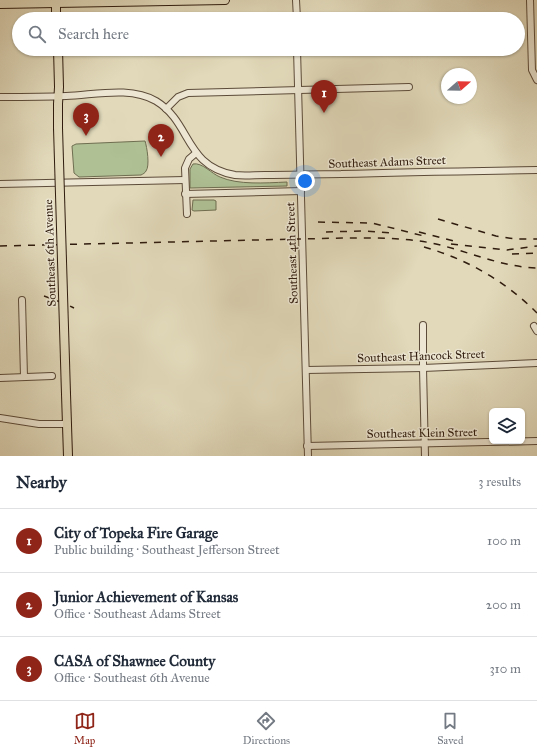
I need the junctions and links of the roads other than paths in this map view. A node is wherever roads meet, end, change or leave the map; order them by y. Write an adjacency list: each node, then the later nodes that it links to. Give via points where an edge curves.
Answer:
1 (225, 0): 4 (main road)
2 (296, 0): 6 (street)
3 (530, 0): 9 (street, via 532,70)
4 (56, 2): 5 (main road)
5 (0, 4)
6 (297, 12)
7 (58, 56): 12 (main road, Southeast 6th Avenue)
8 (298, 56): 11 (street, Southeast 4th Street)
9 (537, 80)
10 (409, 87): 11 (street)
11 (298, 89): 14 (street, via 188,93 178,97); 17 (street, Southeast 4th Street)
12 (58, 96): 13 (street); 14 (street, Southeast Adams Street, via 115,93 140,95); 32 (main road, Southeast 6th Avenue, bridge)
13 (0, 97)
14 (166, 109): 15 (street, Southeast Adams Street, via 178,122)
15 (196, 153): 17 (street, Southeast Adams Street, via 219,171 236,175); 18 (street, via 187,163)
16 (537, 170): 17 (street, Southeast Adams Street)
17 (301, 175): 20 (street, Southeast 4th Street)
18 (185, 180): 19 (street); 21 (street)
19 (0, 184)
20 (301, 191): 21 (street); 27 (street, Southeast 4th Street)
21 (185, 194): 22 (street)
22 (187, 214)
23 (22, 300): 29 (street)
24 (423, 325): 26 (street)
25 (537, 362): 26 (street, Southeast Hancock Street)
26 (423, 368): 27 (street, Southeast Hancock Street); 34 (street)
27 (306, 370): 35 (street, Southeast 4th Street)
28 (52, 376): 29 (street)
29 (24, 377): 30 (street)
30 (0, 378)
31 (0, 418): 32 (street, via 39,424)
32 (67, 424): 36 (main road, Southeast 6th Avenue)
33 (537, 442): 34 (street, Southeast Klein Street)
34 (425, 444): 35 (street, Southeast Klein Street); 38 (street)
35 (307, 446): 37 (street, Southeast 4th Street)
36 (68, 456)
37 (308, 456)
38 (425, 456)

